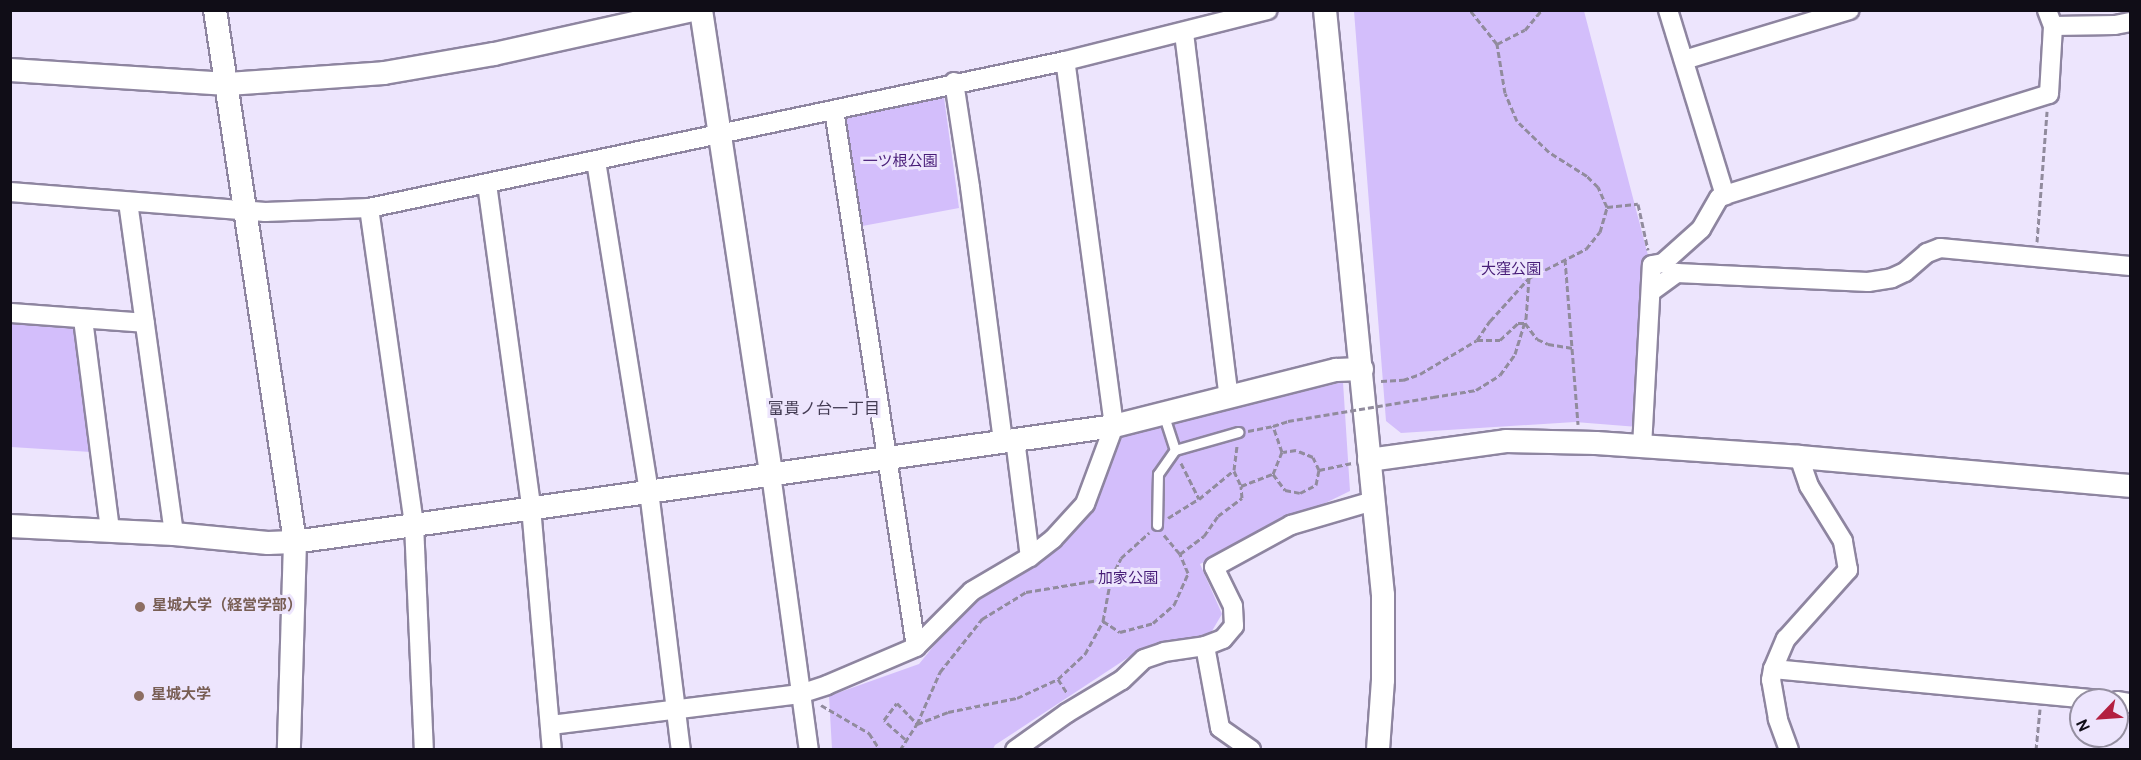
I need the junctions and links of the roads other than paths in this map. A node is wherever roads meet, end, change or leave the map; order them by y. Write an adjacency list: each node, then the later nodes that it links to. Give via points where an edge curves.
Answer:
1 (215, 10): 15 (street)
2 (693, 10): 15 (street, via 494,54 384,73)
3 (701, 10): 17 (street)
4 (1268, 10): 10 (street)
5 (1325, 10): 30 (street)
6 (1668, 10): 11 (street)
7 (1850, 10): 11 (street)
8 (2050, 18): 9 (street, via 2115,25); 21 (street, via 2049,94)
9 (2130, 22)
10 (1184, 33): 12 (street); 31 (street)
11 (1684, 60): 21 (street)
12 (1065, 61): 14 (street); 33 (street)
13 (10, 70): 15 (street)
14 (954, 82): 16 (street); 35 (street)
15 (228, 84): 24 (street)
16 (834, 110): 17 (street); 38 (street)
17 (719, 132): 18 (street); 41 (street)
18 (596, 161): 19 (street); 43 (street)
19 (487, 184): 23 (street); 45 (street)
20 (10, 192): 22 (street)
21 (1725, 195): 26 (street, via 1719,198 1701,229 1663,263 1652,265)
22 (128, 201): 24 (street); 29 (street)
23 (369, 208): 24 (street); 46 (street)
24 (247, 211): 51 (street)
25 (2130, 266): 26 (street, via 1940,248 1927,253 1905,272 1868,282 1677,273)
26 (1652, 291): 36 (street)
27 (10, 314): 28 (street)
28 (83, 319): 29 (street); 49 (street)
29 (145, 323): 50 (street)
30 (1371, 375): 31 (street, via 1336,370); 40 (street)
31 (1229, 397): 32 (street)
32 (1163, 414): 33 (street); 37 (lane)
33 (1114, 426): 35 (street); 52 (street, via 1085,504)
34 (1238, 432): 37 (lane)
35 (1009, 440): 38 (street); 52 (street)
36 (1642, 447): 39 (street); 40 (street, via 1506,441)
37 (1175, 450): 47 (lane, via 1158,474)
38 (887, 457): 41 (street); 54 (street)
39 (1799, 457): 42 (street); 55 (street, via 1809,486 1843,541 1848,570 1786,639)
40 (1370, 460): 44 (street)
41 (771, 474): 43 (street); 56 (street)
42 (2130, 486)
43 (649, 491): 45 (street); 58 (street)
44 (1373, 501): 53 (street, via 1291,525 1214,567 1233,606 1234,626 1223,639); 67 (street, via 1383,595)
45 (531, 507): 46 (street); 59 (street)
46 (414, 524): 51 (street); 61 (street)
47 (1157, 525)
48 (10, 526): 49 (street)
49 (110, 531): 50 (street)
50 (174, 534): 51 (street)
51 (296, 542): 60 (street)
52 (1030, 557): 54 (street, via 972,591)
53 (1205, 646): 65 (street, via 1144,659 1122,680); 66 (street, via 1221,728)
54 (916, 647): 56 (street)
55 (1773, 669): 57 (street); 68 (street, via 1771,680 1778,719)
56 (804, 693): 58 (street); 64 (street)
57 (2069, 697)
58 (677, 710): 59 (street); 63 (street)
59 (551, 725): 62 (street)
60 (289, 750)
61 (424, 750)
62 (552, 750)
63 (681, 750)
64 (809, 750)
65 (1015, 750)
66 (1251, 750)
67 (1378, 750)
68 (1789, 750)

